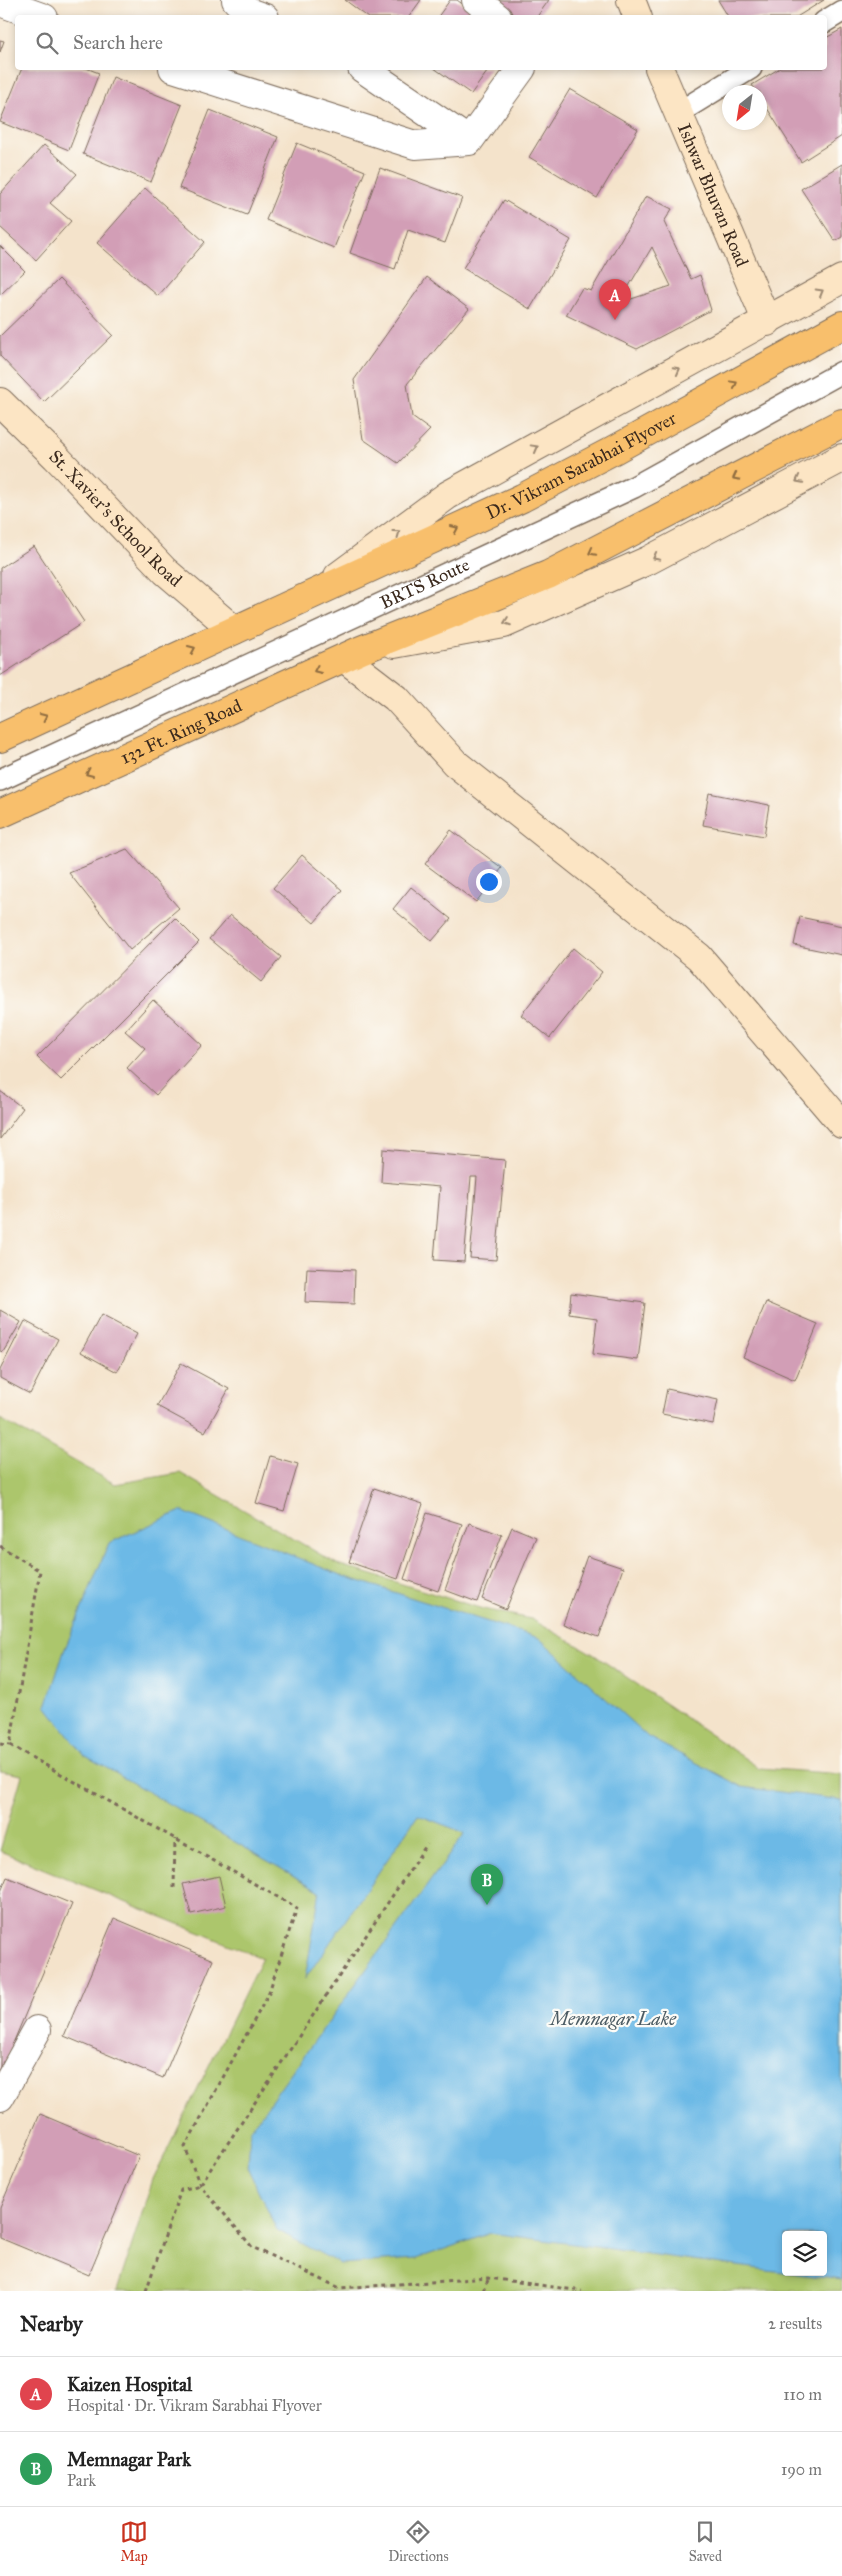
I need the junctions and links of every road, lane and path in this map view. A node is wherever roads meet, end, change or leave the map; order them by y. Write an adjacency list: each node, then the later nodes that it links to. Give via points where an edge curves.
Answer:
1 (236, 0): 6 (street, via 248,12)
2 (476, 0): 7 (street)
3 (0, 2): 4 (street)
4 (35, 10)
5 (842, 11): 8 (lane)
6 (256, 15)
7 (494, 15)
8 (827, 20)
9 (179, 70): 15 (street, via 415,145)
10 (365, 70): 15 (street)
11 (521, 70): 15 (street)
12 (660, 70): 14 (street, Ishwar Bhuvan Road)
13 (748, 70): 14 (lane)
14 (678, 113): 17 (street, Ishwar Bhuvan Road)
15 (469, 142)
16 (842, 279): 17 (street, one-way to 16)
17 (766, 322): 23 (street, one-way to 17, via 448,495)
18 (842, 325): 23 (main road, Dr. Vikram Sarabhai Flyover, one-way to 18, via 522,498)
19 (842, 372): 27 (lane, BRTS Route, via 634,487)
20 (0, 402): 24 (street, St. Xavier's School Road, via 165,571)
21 (842, 422): 25 (main road, one-way to 25, via 548,575)
22 (842, 458): 25 (street, one-way to 25, via 649,560 504,624)
23 (315, 593): 24 (main road)
24 (234, 630): 26 (main road, one-way to 24)
25 (353, 654): 28 (main road, 132 Ft. Ring Road, one-way to 28); 29 (street, via 455,763 699,957)
26 (0, 738)
27 (0, 780)
28 (0, 814)
29 (842, 1124)
30 (0, 1546): 32 (path, via 40,1571)
31 (0, 1744): 32 (path)
32 (10, 1745): 33 (path)
33 (175, 1838): 35 (path); 38 (path, via 297,1908 268,1995 186,2147)
34 (427, 1844): 38 (path)
35 (174, 1888)
36 (37, 2030): 37 (street)
37 (0, 2097)
38 (200, 2185): 39 (path, via 252,2248 340,2288); 40 (path, via 181,2190)
39 (489, 2278): 41 (path); 42 (path)
40 (146, 2291)
41 (483, 2291)
42 (582, 2291)

